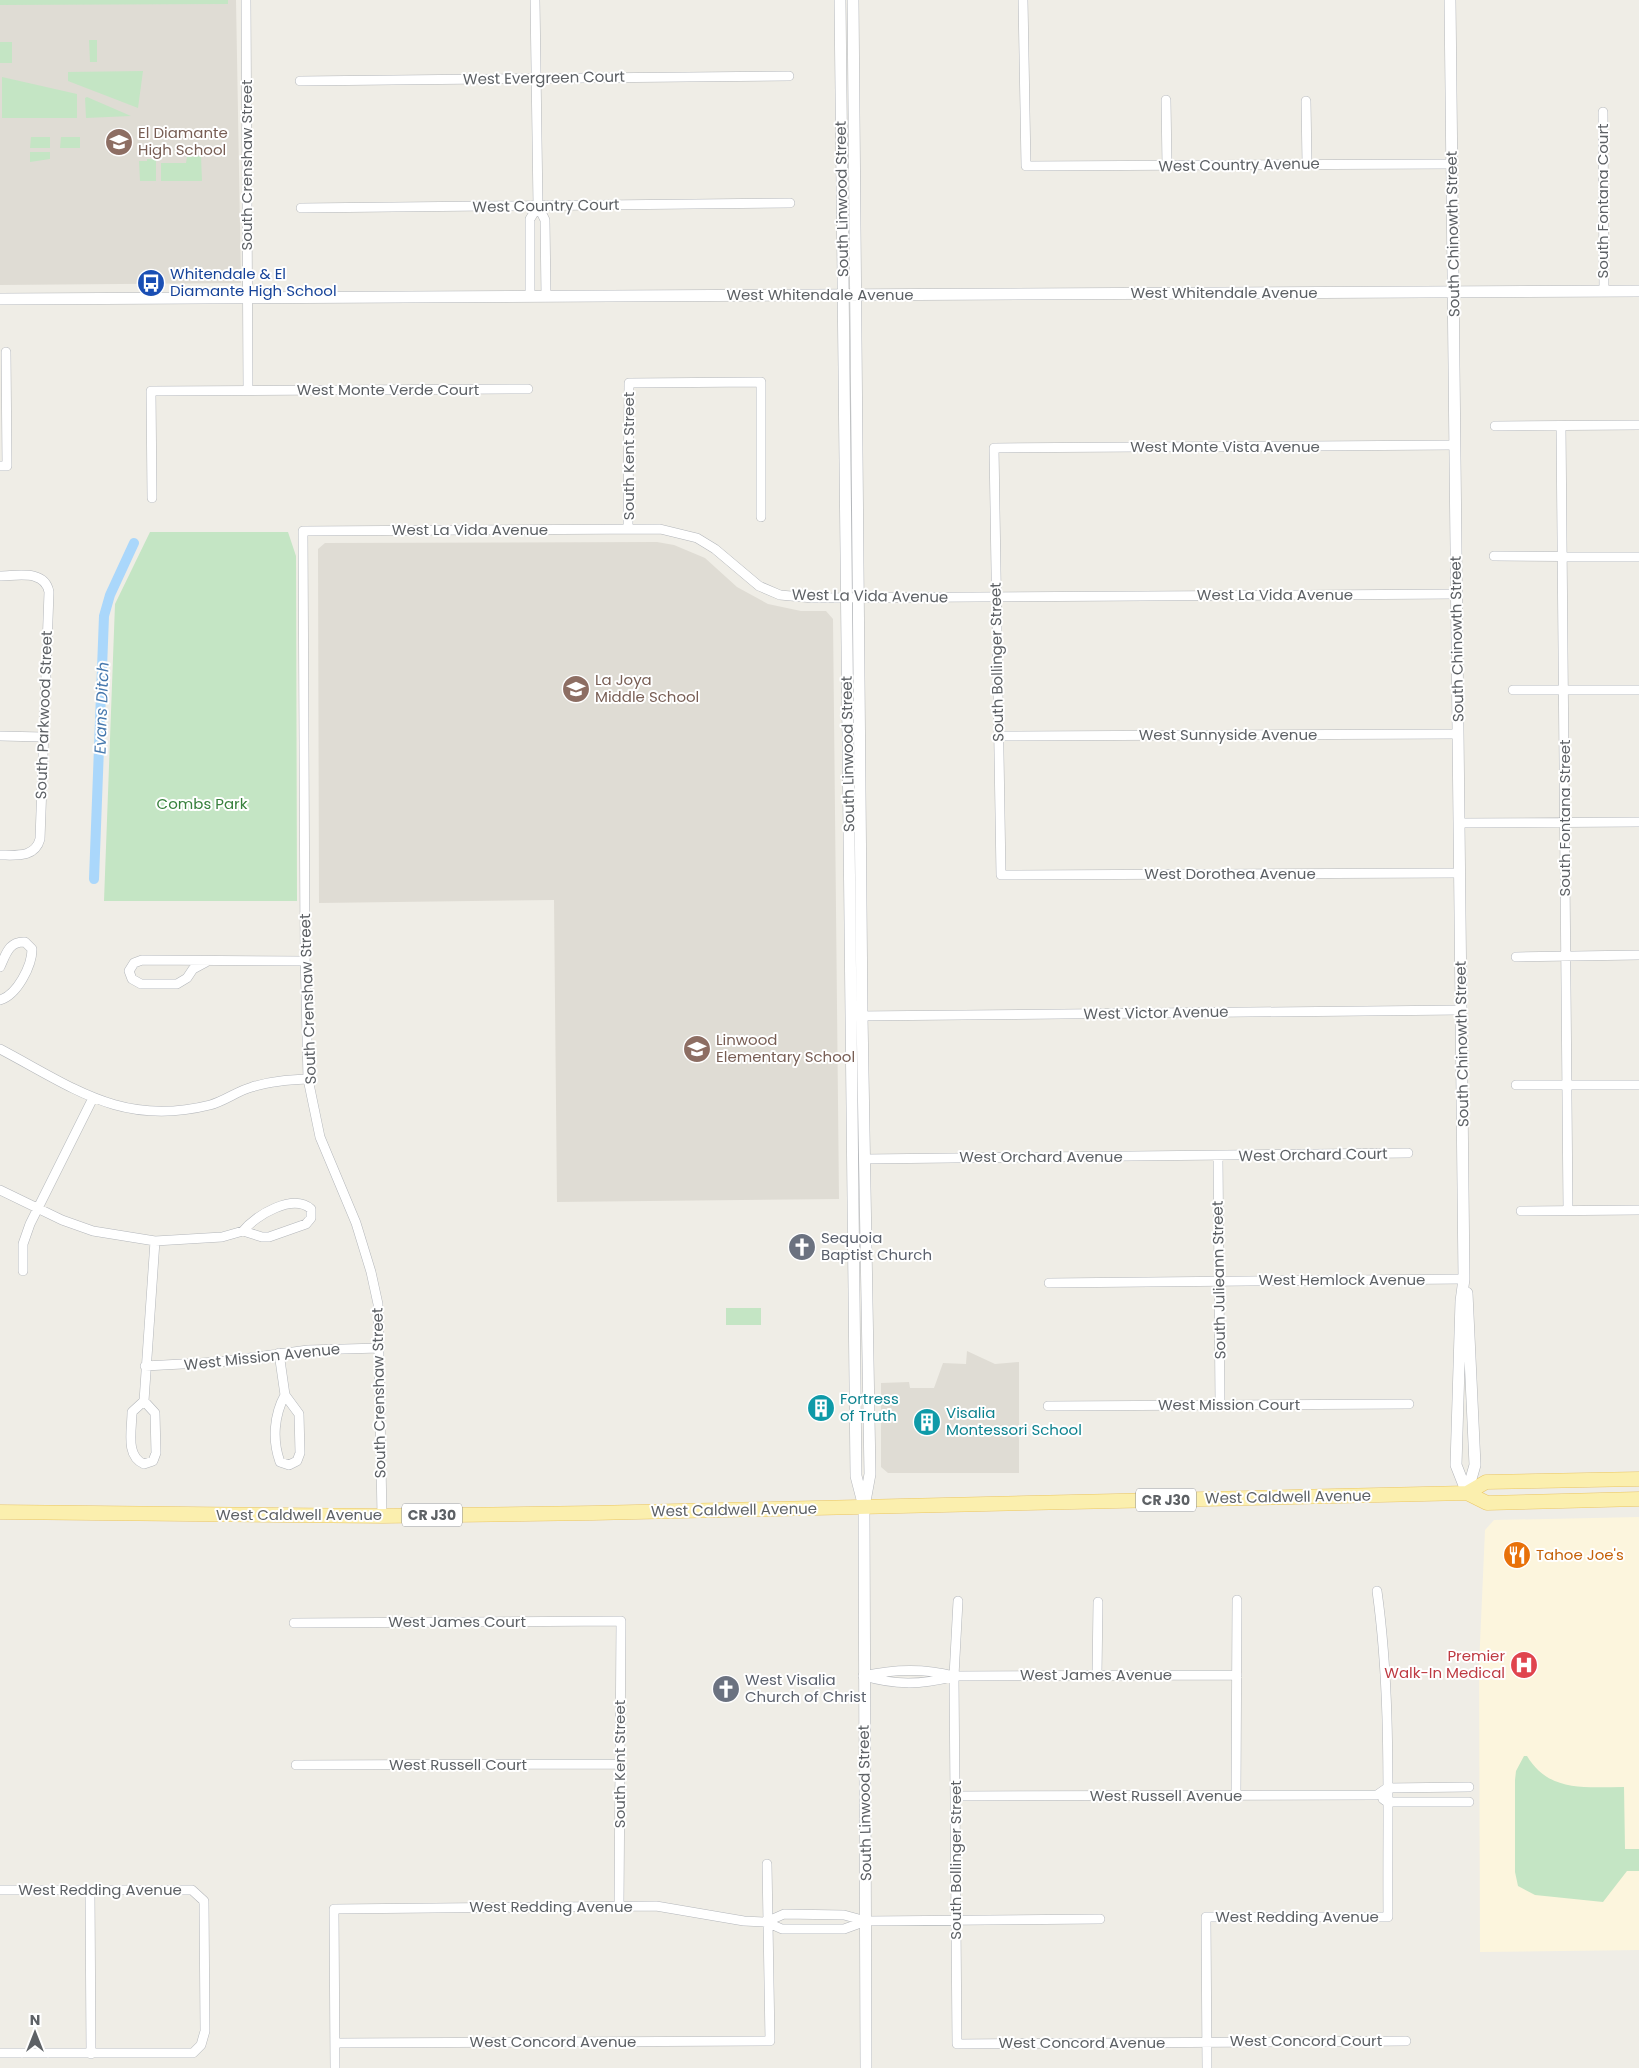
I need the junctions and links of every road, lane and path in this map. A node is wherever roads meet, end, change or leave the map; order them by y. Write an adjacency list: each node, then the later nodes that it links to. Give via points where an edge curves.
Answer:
1 (246, 0): 26 (street, South Crenshaw Street)
2 (535, 0): 8 (street)
3 (840, 0): 22 (street, South Linwood Street)
4 (853, 0): 23 (street, South Linwood Street)
5 (1023, 0): 15 (street, West Country Avenue, via 1026,166)
6 (1450, 0): 14 (street, South Chinowth Street)
7 (788, 76): 8 (street, West Evergreen Court)
8 (536, 78): 9 (street, West Evergreen Court); 17 (street)
9 (300, 80)
10 (1166, 100): 15 (street)
11 (1306, 101): 13 (street)
12 (1603, 112): 19 (street, South Fontana Court)
13 (1307, 164): 14 (street, West Country Avenue); 15 (street, West Country Avenue)
14 (1452, 164): 21 (street, South Chinowth Street)
15 (1166, 166)
16 (790, 203): 17 (street, West Country Court)
17 (538, 206): 18 (street, West Country Court); 24 (street, via 530,219); 25 (street, via 544,220)
18 (301, 208)
19 (1604, 291): 20 (street, West Whitendale Avenue); 21 (street, West Whitendale Avenue)
20 (1639, 291)
21 (1454, 292): 23 (street, West Whitendale Avenue); 34 (street, South Chinowth Street)
22 (843, 295): 23 (street, West Whitendale Avenue); 25 (street, West Whitendale Avenue); 46 (street, South Linwood Street)
23 (855, 295): 47 (street, South Linwood Street)
24 (530, 296): 25 (street, West Whitendale Avenue); 26 (street, West Whitendale Avenue)
25 (546, 296)
26 (248, 298): 27 (street, West Whitendale Avenue); 30 (street, South Crenshaw Street)
27 (0, 299)
28 (6, 352): 36 (street)
29 (528, 389): 30 (street, West Monte Verde Court)
30 (248, 390): 37 (street, West Monte Verde Court, via 151,391)
31 (1639, 425): 33 (street)
32 (1495, 426): 33 (street)
33 (1560, 426): 42 (street, South Fontana Street)
34 (1456, 445): 35 (street, West Monte Vista Avenue); 45 (street, South Chinowth Street)
35 (994, 448): 48 (street, South Bollinger Street)
36 (4, 466)
37 (152, 498)
38 (761, 517): 39 (street, South Kent Street, via 761,382 629,383)
39 (628, 529): 40 (street, West La Vida Avenue); 46 (street, West La Vida Avenue, via 660,529 697,538 716,549 759,586 780,595)
40 (303, 531): 67 (street, South Crenshaw Street)
41 (1494, 556): 42 (street)
42 (1562, 557): 43 (street); 50 (street, South Fontana Street)
43 (1639, 557)
44 (0, 576): 55 (street, South Parkwood Street, via 36,576 46,582 49,594)
45 (1457, 594): 48 (street, West La Vida Avenue); 52 (street, South Chinowth Street)
46 (846, 597): 47 (street, West La Vida Avenue); 56 (street, South Linwood Street)
47 (858, 597): 48 (street, West La Vida Avenue); 63 (street, South Linwood Street)
48 (996, 597): 54 (street, South Bollinger Street)
49 (1514, 690): 50 (street)
50 (1564, 690): 51 (street); 59 (street, South Fontana Street)
51 (1639, 690)
52 (1458, 734): 54 (street, West Sunnyside Avenue); 58 (street, South Chinowth Street)
53 (0, 736): 55 (street)
54 (998, 736): 62 (street, South Bollinger Street)
55 (43, 737): 60 (street, South Parkwood Street, via 40,837 36,849 25,854)
56 (848, 776): 63 (street, via 855,785 857,862); 72 (street, South Linwood Street)
57 (1639, 822): 59 (street)
58 (1459, 823): 59 (street); 61 (street, South Chinowth Street)
59 (1565, 823): 65 (street, South Fontana Street)
60 (0, 855)
61 (1460, 873): 62 (street, West Dorothea Avenue); 71 (street, South Chinowth Street)
62 (1001, 875)
63 (861, 883): 72 (street, South Linwood Street)
64 (1639, 955): 65 (street)
65 (1566, 956): 66 (street); 78 (street, South Fontana Street)
66 (1516, 957)
67 (305, 961): 68 (street); 74 (street, South Crenshaw Street)
68 (206, 962): 68 (street, via 142,960 134,963 129,971 132,979 141,984 177,984)
69 (0, 967): 70 (street, via 17,941 25,942 32,949 32,957 13,993)
70 (0, 1000)
71 (1461, 1010): 72 (street, West Victor Avenue); 91 (street, South Chinowth Street)
72 (857, 1016): 75 (street, South Linwood Street); 82 (street, South Linwood Street)
73 (0, 1049): 79 (street)
74 (308, 1078): 79 (street, via 252,1087 213,1104 180,1112 150,1112 113,1106); 94 (street, South Crenshaw Street, via 320,1137 356,1223 371,1272 378,1304)
75 (852, 1084): 82 (street, via 858,1116 859,1149); 105 (street, South Linwood Street, via 856,1476)
76 (1639, 1084): 78 (street)
77 (1516, 1085): 78 (street)
78 (1567, 1085): 85 (street, South Fontana Street)
79 (94, 1098): 84 (street)
80 (1408, 1153): 81 (street, West Orchard Court)
81 (1218, 1156): 82 (street, West Orchard Avenue); 92 (street, South Julieann Street)
82 (865, 1159): 105 (street, South Linwood Street, via 870,1474)
83 (0, 1190): 84 (street)
84 (37, 1209): 89 (street, via 92,1231); 90 (street, via 23,1244)
85 (1568, 1210): 86 (street); 87 (street)
86 (1639, 1210)
87 (1521, 1211)
88 (244, 1231): 88 (street, via 262,1237 306,1224 311,1218 311,1209 296,1202 261,1214); 89 (street, via 222,1237)
89 (155, 1240): 96 (street)
90 (23, 1271)
91 (1464, 1279): 92 (street, West Hemlock Avenue); 103 (street, South Chinowth Street, via 1468,1301 1475,1465); 103 (street, South Chinowth Street, via 1456,1465)
92 (1219, 1281): 93 (street, West Hemlock Avenue); 99 (street, South Julieann Street)
93 (1049, 1282)
94 (380, 1348): 95 (street, West Mission Avenue); 107 (street, South Crenshaw Street)
95 (279, 1353): 96 (street, West Mission Avenue, via 209,1363); 97 (street)
96 (145, 1366): 98 (street)
97 (285, 1395): 97 (street, via 275,1415 277,1453 280,1462 289,1464 297,1461 300,1452 299,1414)
98 (144, 1401): 98 (street, via 132,1412 132,1454 136,1461 144,1464 153,1460 156,1453 155,1413)
99 (1220, 1404): 100 (street, West Mission Court); 101 (street, West Mission Court)
100 (1409, 1404)
101 (1048, 1406)
102 (1639, 1479): 103 (main road, West Caldwell Avenue / CR J30, via 1486,1482)
103 (1467, 1492): 104 (main road, West Caldwell Avenue / CR J30, via 1487,1503); 105 (main road, West Caldwell Avenue / CR J30)
104 (1639, 1499)
105 (864, 1507): 107 (main road, West Caldwell Avenue / CR J30); 116 (street, South Linwood Street)
106 (0, 1512): 107 (main road, West Caldwell Avenue / CR J30)
107 (382, 1516)
108 (1376, 1591): 121 (street, via 1388,1696)
109 (1237, 1600): 115 (street)
110 (958, 1601): 117 (street, South Bollinger Street)
111 (1098, 1602): 114 (street)
112 (621, 1621): 113 (street, West James Court); 118 (street, South Kent Street)
113 (294, 1623)
114 (1097, 1675): 115 (street, West James Avenue); 117 (street, West James Avenue)
115 (1237, 1675): 123 (street)
116 (863, 1676): 117 (street, West James Avenue, via 890,1670 932,1670); 117 (street, West James Avenue, via 887,1683 931,1682); 132 (street, South Linwood Street)
117 (954, 1676): 122 (street, South Bollinger Street)
118 (620, 1764): 119 (street, West Russell Court); 128 (street, South Kent Street)
119 (296, 1765)
120 (1469, 1788): 121 (street)
121 (1387, 1795): 123 (street, West Russell Avenue); 124 (street); 134 (street, West Redding Avenue, via 1388,1917 1206,1917)
122 (955, 1796): 123 (street, West Russell Avenue); 130 (street, South Bollinger Street)
123 (1236, 1796)
124 (1469, 1802)
125 (767, 1864): 131 (street)
126 (0, 1890): 127 (street, West Redding Avenue)
127 (90, 1891): 138 (street); 138 (street, West Redding Avenue, via 192,1890 204,1901 205,2031 201,2046 193,2053)
128 (619, 1907): 131 (street, West Redding Avenue, via 656,1906); 135 (street, West Redding Avenue, via 334,1909)
129 (1100, 1920): 130 (street, West Redding Avenue)
130 (956, 1921): 132 (street, West Redding Avenue); 136 (street, South Bollinger Street)
131 (766, 1922): 132 (street, West Redding Avenue, via 784,1914 844,1915); 132 (street, West Redding Avenue, via 782,1929 844,1930); 135 (street, West Concord Avenue, via 770,2041)
132 (866, 1922): 140 (street, South Linwood Street)
133 (1406, 2041): 134 (street, West Concord Court)
134 (1207, 2042): 136 (street, West Concord Avenue); 141 (street)
135 (335, 2044): 139 (street)
136 (958, 2044)
137 (0, 2053): 138 (street)
138 (91, 2054)
139 (335, 2068)
140 (866, 2068)
141 (1207, 2068)

